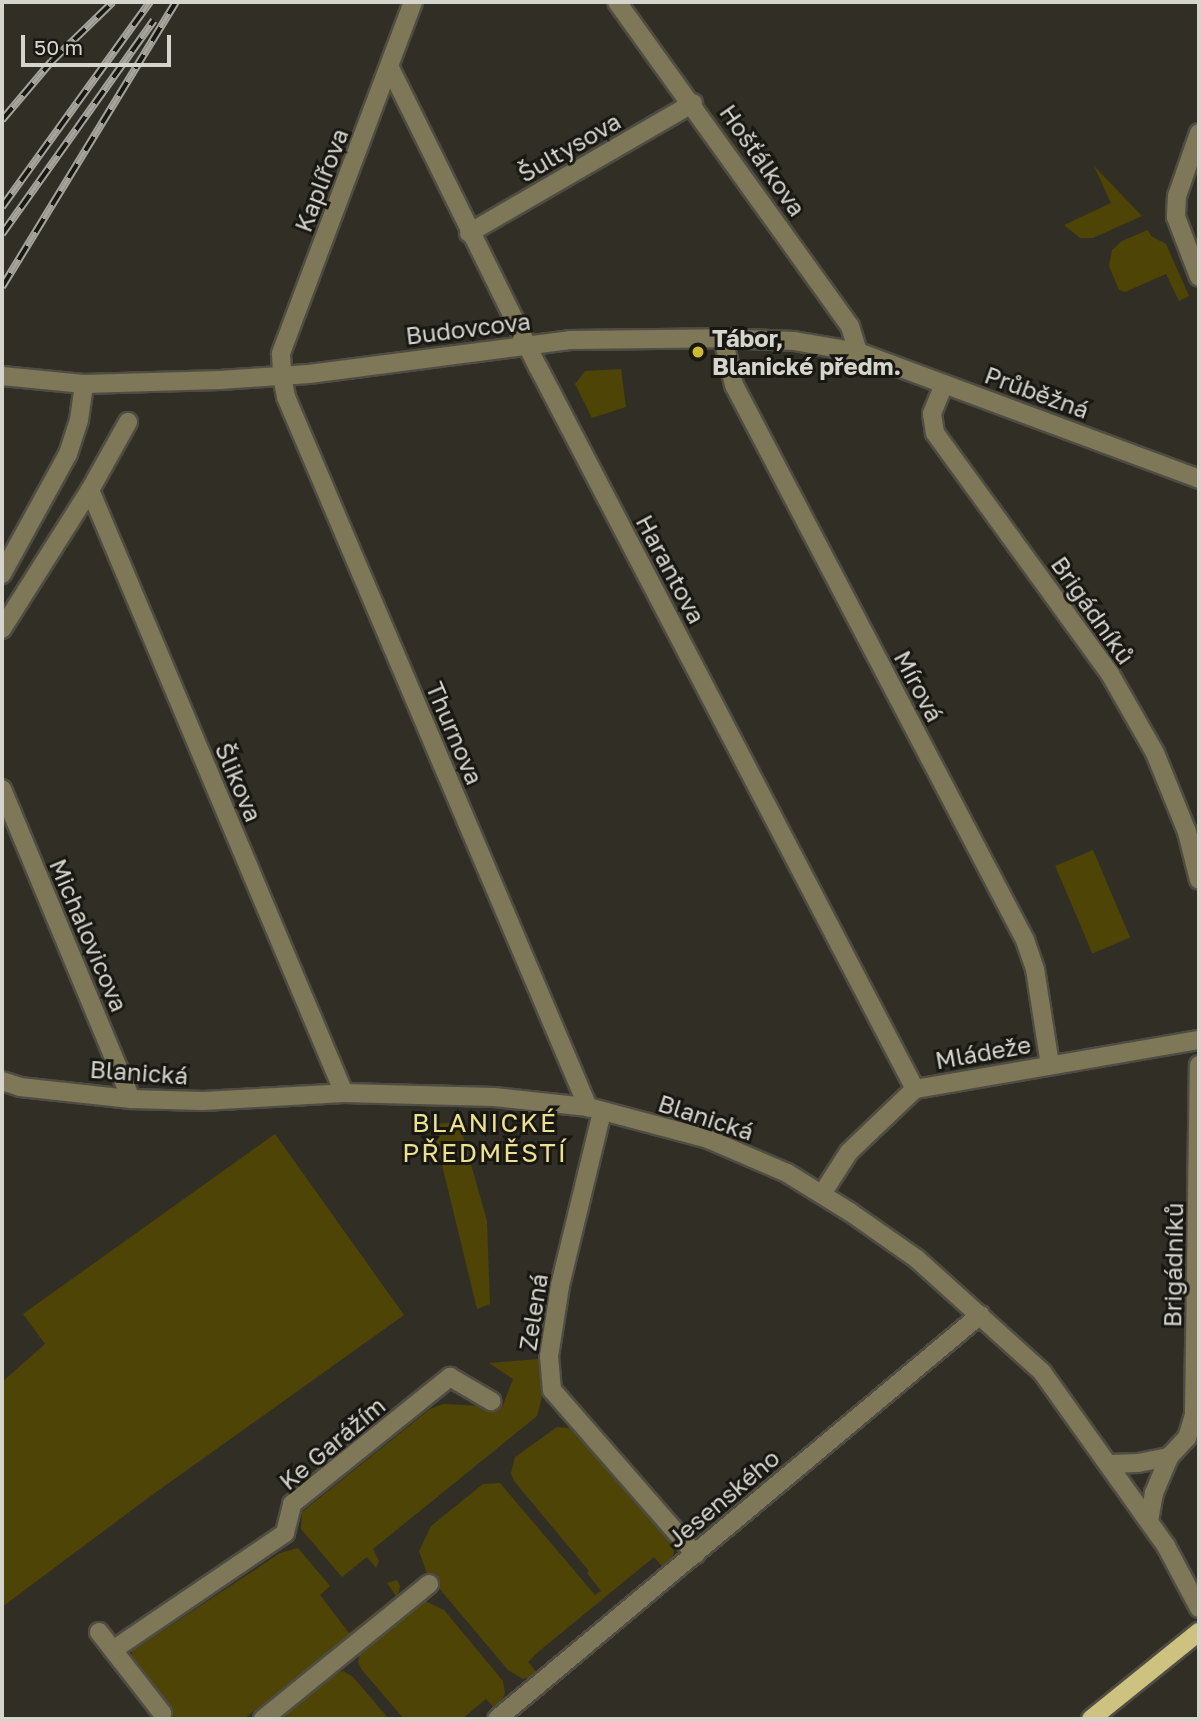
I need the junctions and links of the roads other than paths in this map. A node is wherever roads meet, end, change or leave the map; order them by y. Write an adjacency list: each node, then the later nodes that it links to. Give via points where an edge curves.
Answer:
1 (413, 2): 3 (street, Kaplířova)
2 (617, 2): 4 (street, Hošťálkova)
3 (390, 68): 6 (street, Harantova); 12 (street, Kaplířova, via 281,354)
4 (693, 103): 6 (street, Šultysova); 10 (street, Hošťálkova, via 850,326)
5 (1199, 134): 7 (street, via 1176,211 1182,239)
6 (469, 233): 9 (street, Harantova)
7 (1199, 277)
8 (723, 338): 9 (street, Budovcova); 10 (street, Budovcova, via 823,344); 23 (street, Mírová, via 734,385 1025,940 1035,969)
9 (526, 344): 12 (street, Budovcova); 26 (street, Harantova)
10 (858, 352): 14 (street, Průběžná)
11 (2, 376): 13 (street, Budovcova)
12 (282, 376): 13 (street, Budovcova); 29 (street, Thurnova, via 286,397)
13 (84, 383): 18 (street, via 68,454)
14 (944, 384): 16 (street, Průběžná); 21 (street, Brigádníků, via 932,414 935,433 1110,674 1155,753 1187,832)
15 (128, 422): 17 (street)
16 (1199, 479)
17 (90, 490): 19 (street); 27 (street, Šlikova)
18 (2, 574)
19 (2, 629)
20 (2, 789): 28 (street, Michalovicova)
21 (1199, 880)
22 (1199, 1040): 23 (street, Mládeže)
23 (1050, 1065): 26 (street, Mládeže)
24 (1199, 1065): 33 (street, Brigádníků, via 1196,1398 1187,1438)
25 (2, 1081): 28 (street, Blanická)
26 (915, 1089): 30 (street, Mládeže, via 849,1152)
27 (344, 1093): 28 (street, Blanická, via 203,1101); 29 (street, Blanická, via 494,1097)
28 (131, 1099)
29 (595, 1110): 30 (street, Blanická, via 708,1139); 36 (street, Zelená, via 549,1356 552,1390)
30 (822, 1195): 31 (street, Blanická, via 917,1259)
31 (980, 1315): 34 (street, Blanická, via 1042,1372); 36 (street, Jesenského)
32 (491, 1401): 41 (street, Ke Garážím, via 450,1377 292,1504 285,1533)
33 (1169, 1457): 34 (street); 35 (street, Brigádníků, via 1154,1493)
34 (1109, 1464): 35 (street, Blanická)
35 (1149, 1521): 38 (street, Blanická)
36 (695, 1554): 44 (street, Jesenského)
37 (429, 1584): 43 (street)
38 (1199, 1608)
39 (99, 1632): 41 (street)
40 (1199, 1632): 45 (main road)
41 (113, 1650): 42 (street)
42 (162, 1713)
43 (263, 1719)
44 (497, 1719)
45 (1091, 1719)

